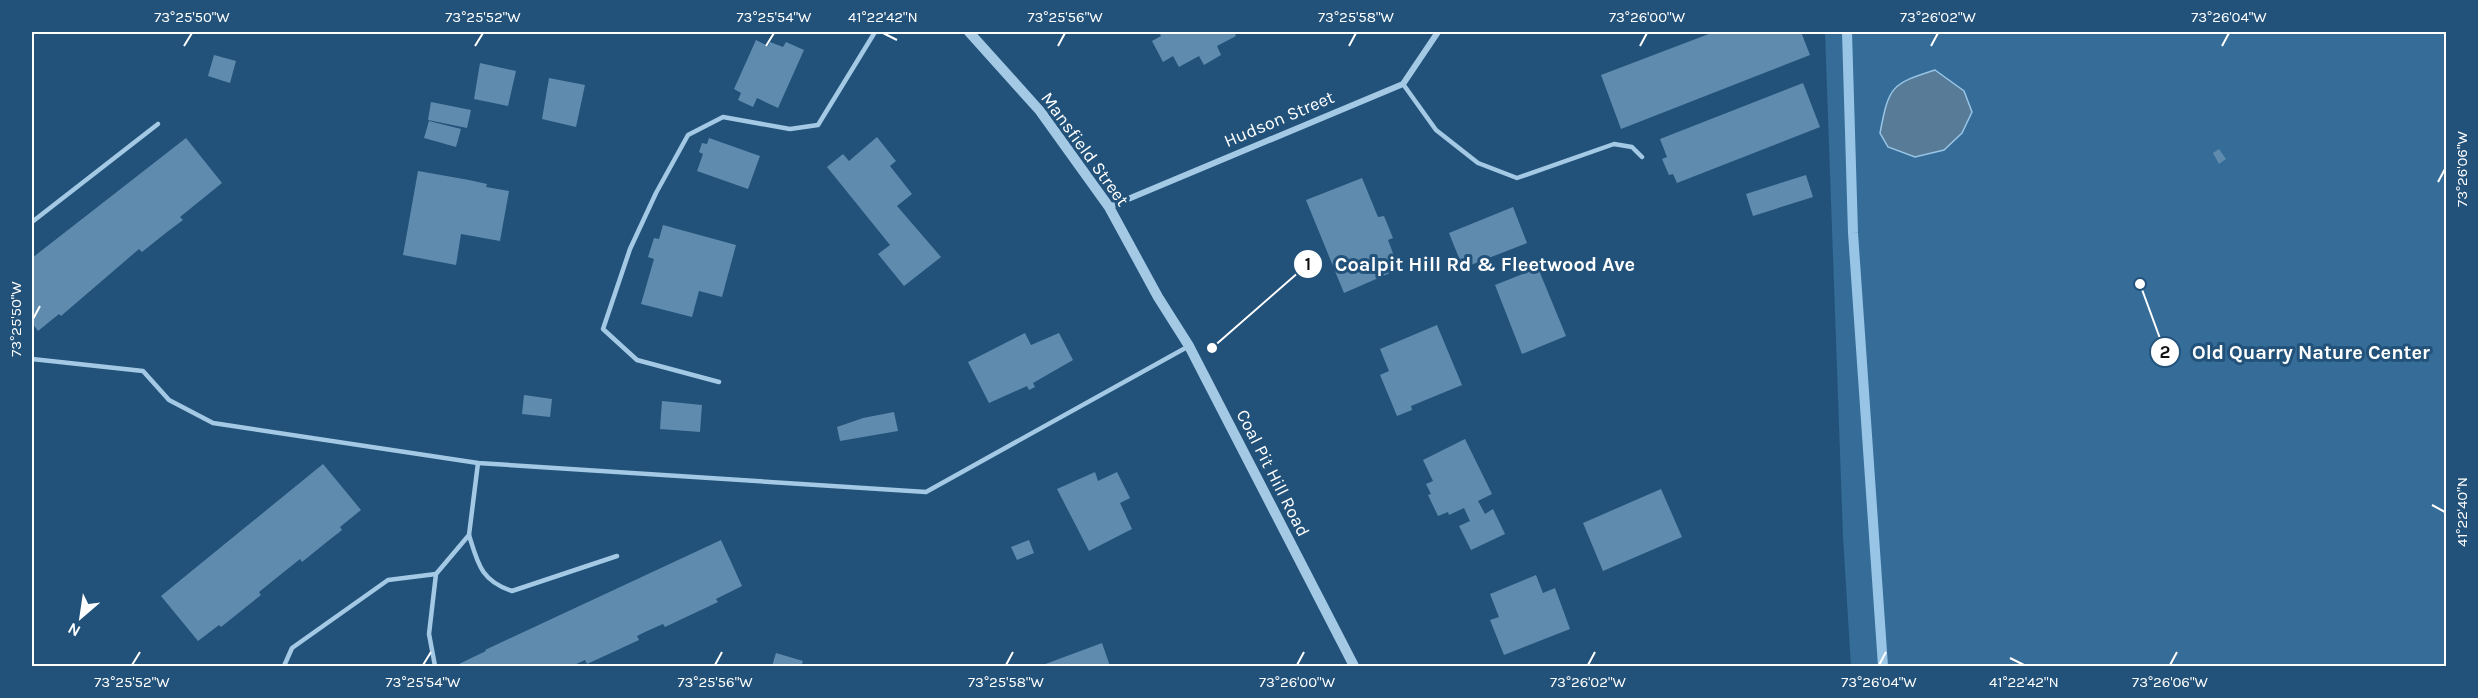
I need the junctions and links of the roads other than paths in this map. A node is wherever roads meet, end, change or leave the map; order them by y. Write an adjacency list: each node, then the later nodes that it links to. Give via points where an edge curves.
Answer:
1 (875, 32): 12 (lane, via 818,124 790,129 723,117 688,135 630,249 603,329 637,360)
2 (969, 32): 7 (street, Mansfield Street, via 1040,111)
3 (1438, 32): 4 (street)
4 (1403, 84): 6 (lane, via 1436,130 1478,163 1517,178 1614,144 1632,147); 7 (street, Hudson Street)
5 (158, 124): 8 (lane)
6 (1642, 157)
7 (1109, 207): 9 (street, Mansfield Street)
8 (32, 222)
9 (1158, 297): 10 (street, Coal Pit Hill Road)
10 (1189, 345): 13 (lane, via 926,492); 19 (street, Coal Pit Hill Road)
11 (32, 359): 13 (lane, via 143,371 169,400 213,423)
12 (719, 382)
13 (478, 464): 14 (lane)
14 (469, 535): 15 (lane, via 486,578 512,591); 16 (lane)
15 (616, 556)
16 (436, 574): 17 (lane, via 388,580 292,648); 18 (lane, via 429,634)
17 (284, 666)
18 (435, 666)
19 (1354, 666)

